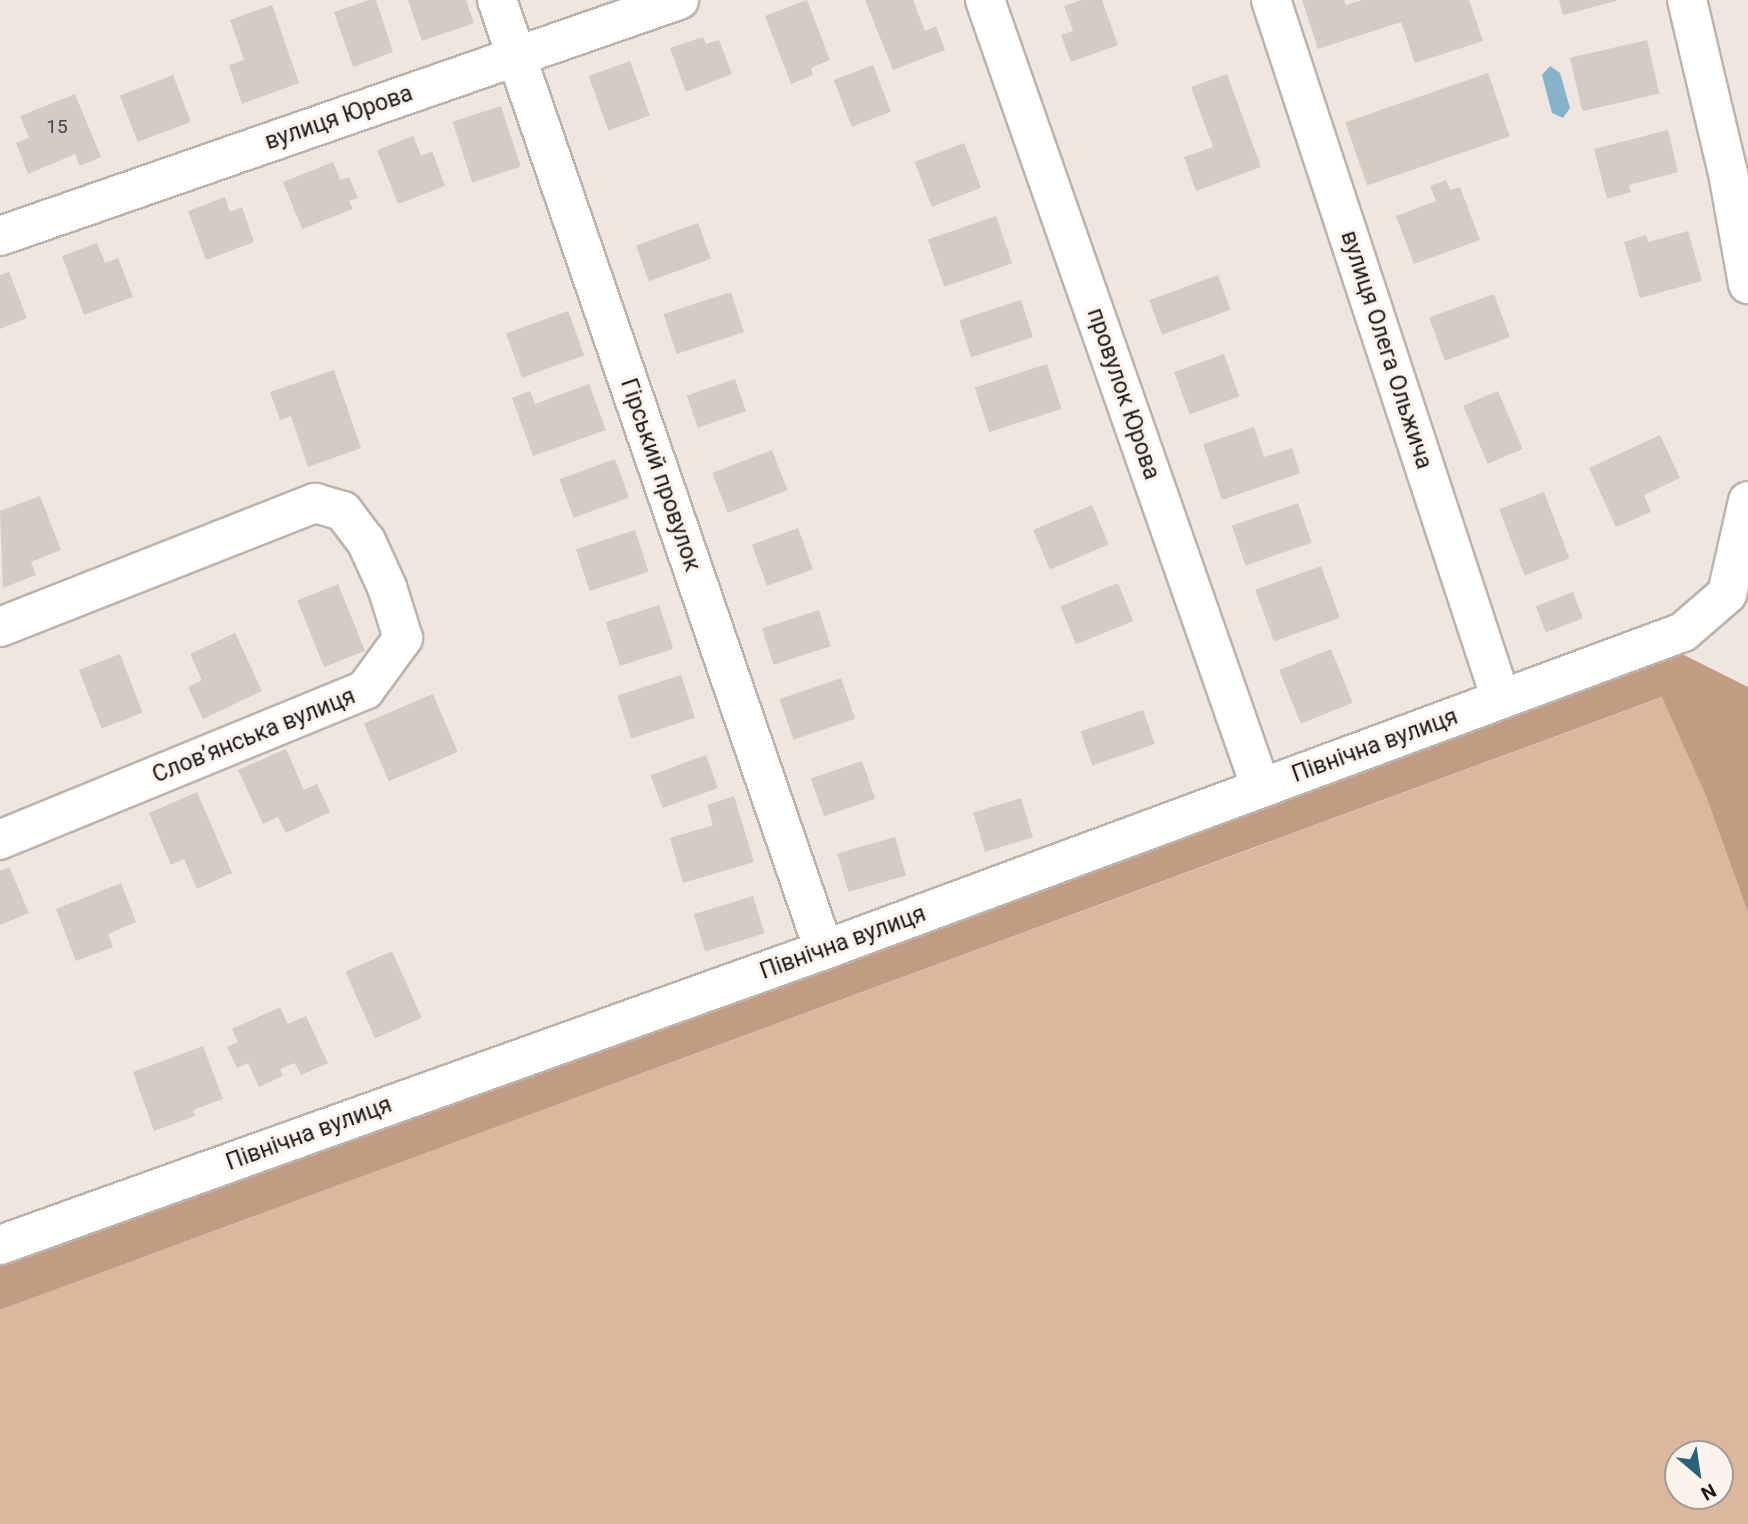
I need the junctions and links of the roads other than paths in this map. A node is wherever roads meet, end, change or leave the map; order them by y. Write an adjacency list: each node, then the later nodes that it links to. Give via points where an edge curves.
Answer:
1 (497, 0): 6 (street, Гірський провулок)
2 (679, 0): 6 (street, вулиця Юрова)
3 (985, 0): 12 (street, провулок Юрова)
4 (1271, 0): 11 (street, вулиця Олега Ольжича)
5 (1687, 0): 8 (street, via 1728,173)
6 (516, 56): 7 (street, вулиця Юрова); 14 (street, Гірський провулок)
7 (0, 236)
8 (1748, 284)
9 (1748, 501): 11 (street, Північна вулиця, via 1727,594 1683,632)
10 (0, 627): 13 (street, Словʼянська вулиця, via 316,503 343,511 366,541 403,638 365,690)
11 (1501, 699): 12 (street, Північна вулиця)
12 (1261, 788): 14 (street, Північна вулиця)
13 (0, 840)
14 (824, 950): 15 (street, Північна вулиця)
15 (0, 1245)

